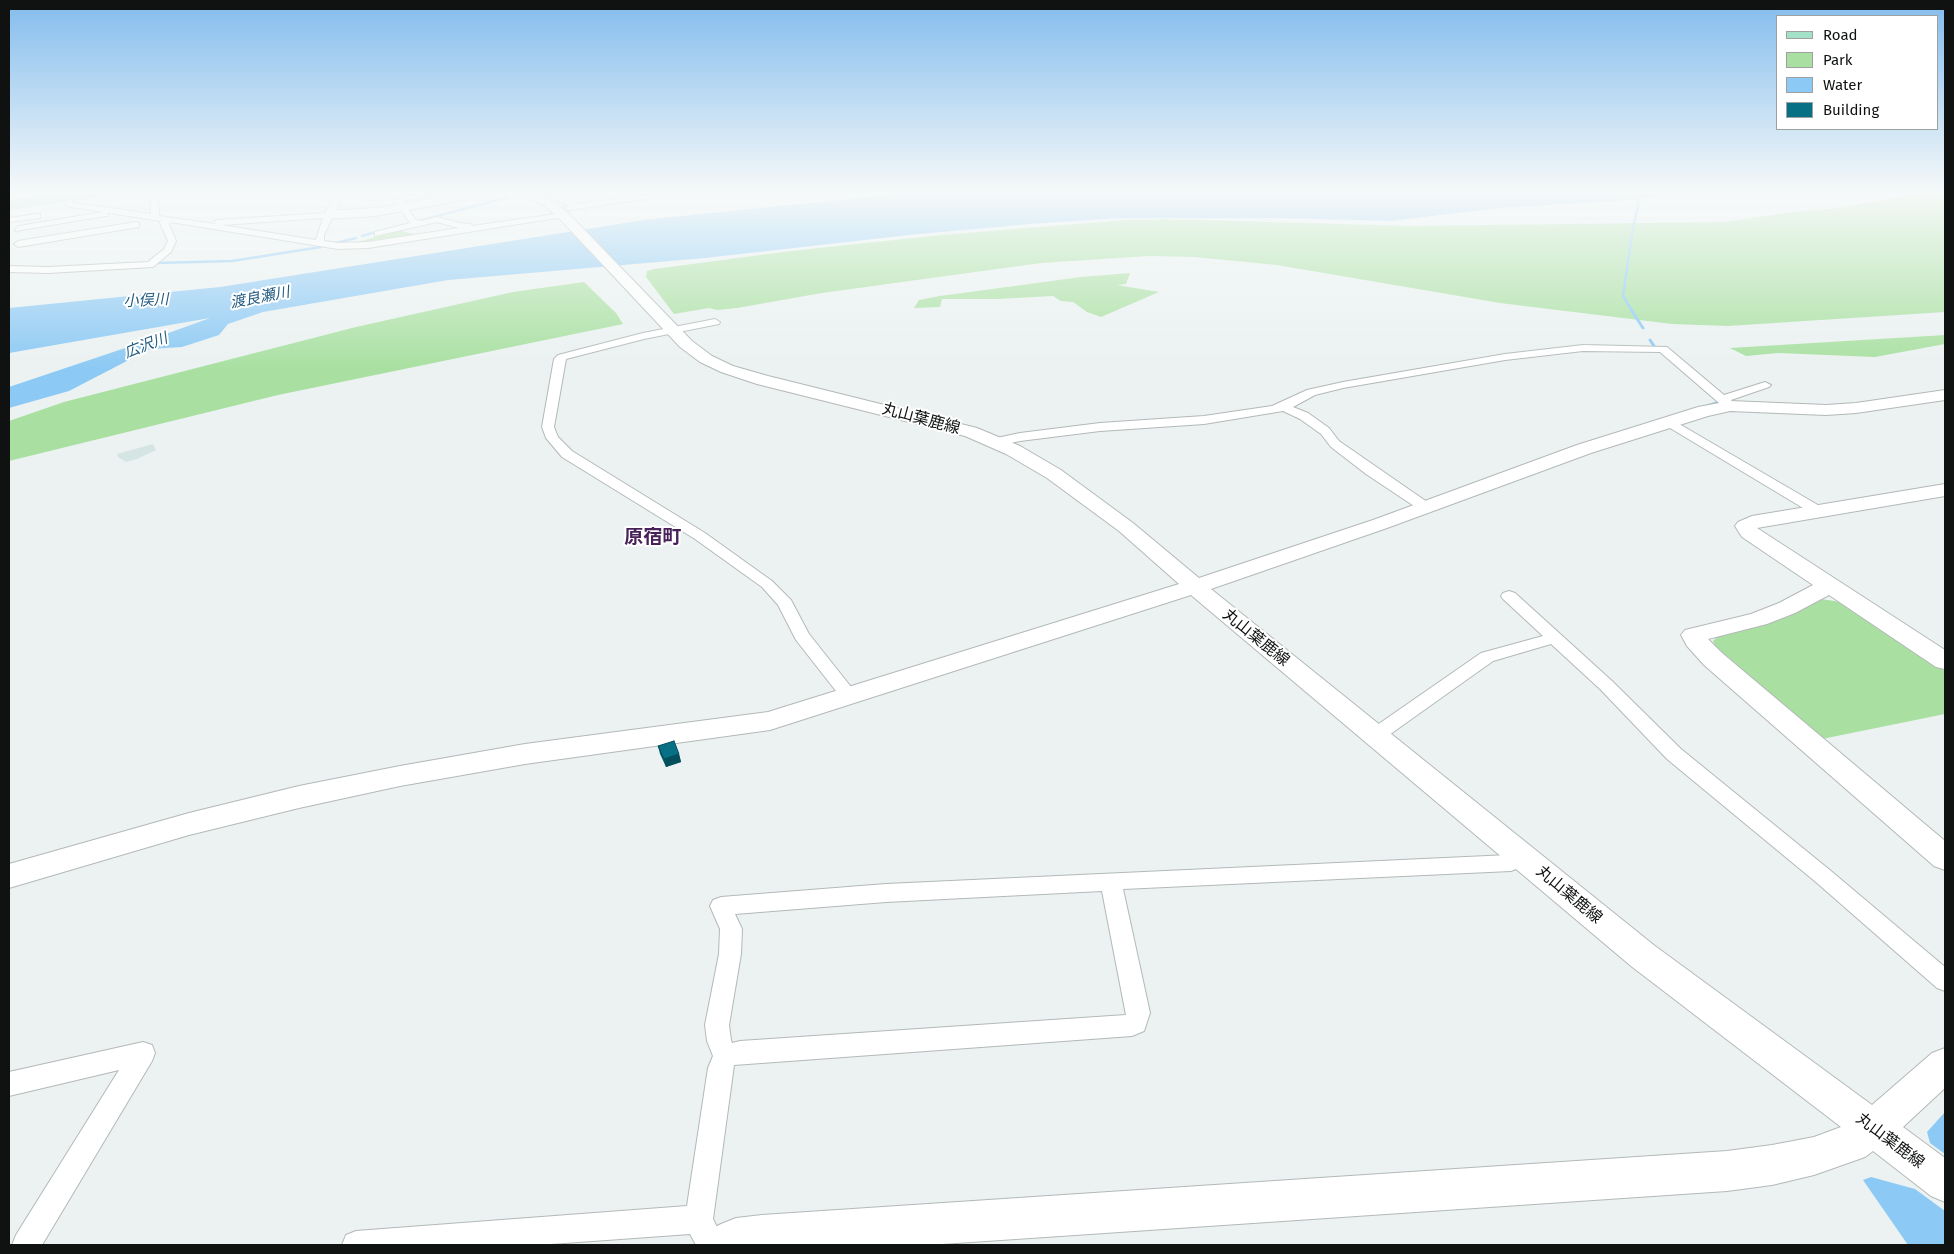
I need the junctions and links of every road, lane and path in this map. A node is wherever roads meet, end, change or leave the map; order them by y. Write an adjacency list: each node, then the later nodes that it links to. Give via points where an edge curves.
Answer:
1 (166, 252): 3 (street, via 150,265 48,270)
2 (604, 252): 5 (street, 丸山葉鹿線)
3 (12, 262)
4 (715, 322): 5 (street)
5 (672, 329): 11 (street, 丸山葉鹿線, via 706,359 737,372 929,420); 20 (street, via 560,359 548,427 552,438 566,454 700,536 767,584 785,603 802,636)
6 (1765, 385): 8 (street)
7 (1945, 395): 8 (street, via 1826,410)
8 (1726, 403): 9 (street, via 1664,350 1591,348 1506,357 1334,387 1311,392); 10 (street)
9 (1284, 407): 11 (street, via 1204,420 1020,436); 13 (street, via 1304,416 1364,466)
10 (1669, 422): 13 (street, via 1575,452); 14 (street)
11 (996, 442): 15 (street, 丸山葉鹿線, via 1054,474 1126,527)
12 (1945, 490): 14 (street)
13 (1425, 507): 15 (street)
14 (1818, 511): 16 (street, via 1752,522 1745,526 1749,533)
15 (1194, 587): 20 (street); 21 (street, 丸山葉鹿線)
16 (1832, 588): 19 (street); 23 (street, via 1818,590 1787,608 1759,618 1693,635 1713,659)
17 (1509, 596): 18 (street)
18 (1555, 638): 21 (street, via 1487,658); 26 (street, via 1674,754)
19 (1945, 661)
20 (849, 696): 24 (street, via 759,724 525,754 299,797 189,824)
21 (1376, 735): 22 (street, 丸山葉鹿線)
22 (1524, 858): 25 (street, via 1511,863); 30 (street, 丸山葉鹿線, via 1651,962)
23 (1945, 858)
24 (9, 876)
25 (1111, 881): 27 (street, via 849,895 721,906 731,928 730,954 717,1025 719,1041); 27 (street, via 1138,1013 1136,1023 1132,1025 740,1052)
26 (1945, 981)
27 (726, 1056): 32 (street, via 720,1068)
28 (1945, 1065): 30 (street)
29 (9, 1084): 33 (street, via 143,1053)
30 (1874, 1128): 31 (street, 丸山葉鹿線); 32 (street, via 1851,1143 1814,1156 1727,1171 736,1239)
31 (1945, 1182)
32 (712, 1232): 34 (street); 35 (street, via 702,1230)
33 (26, 1245)
34 (356, 1245)
35 (712, 1245)

